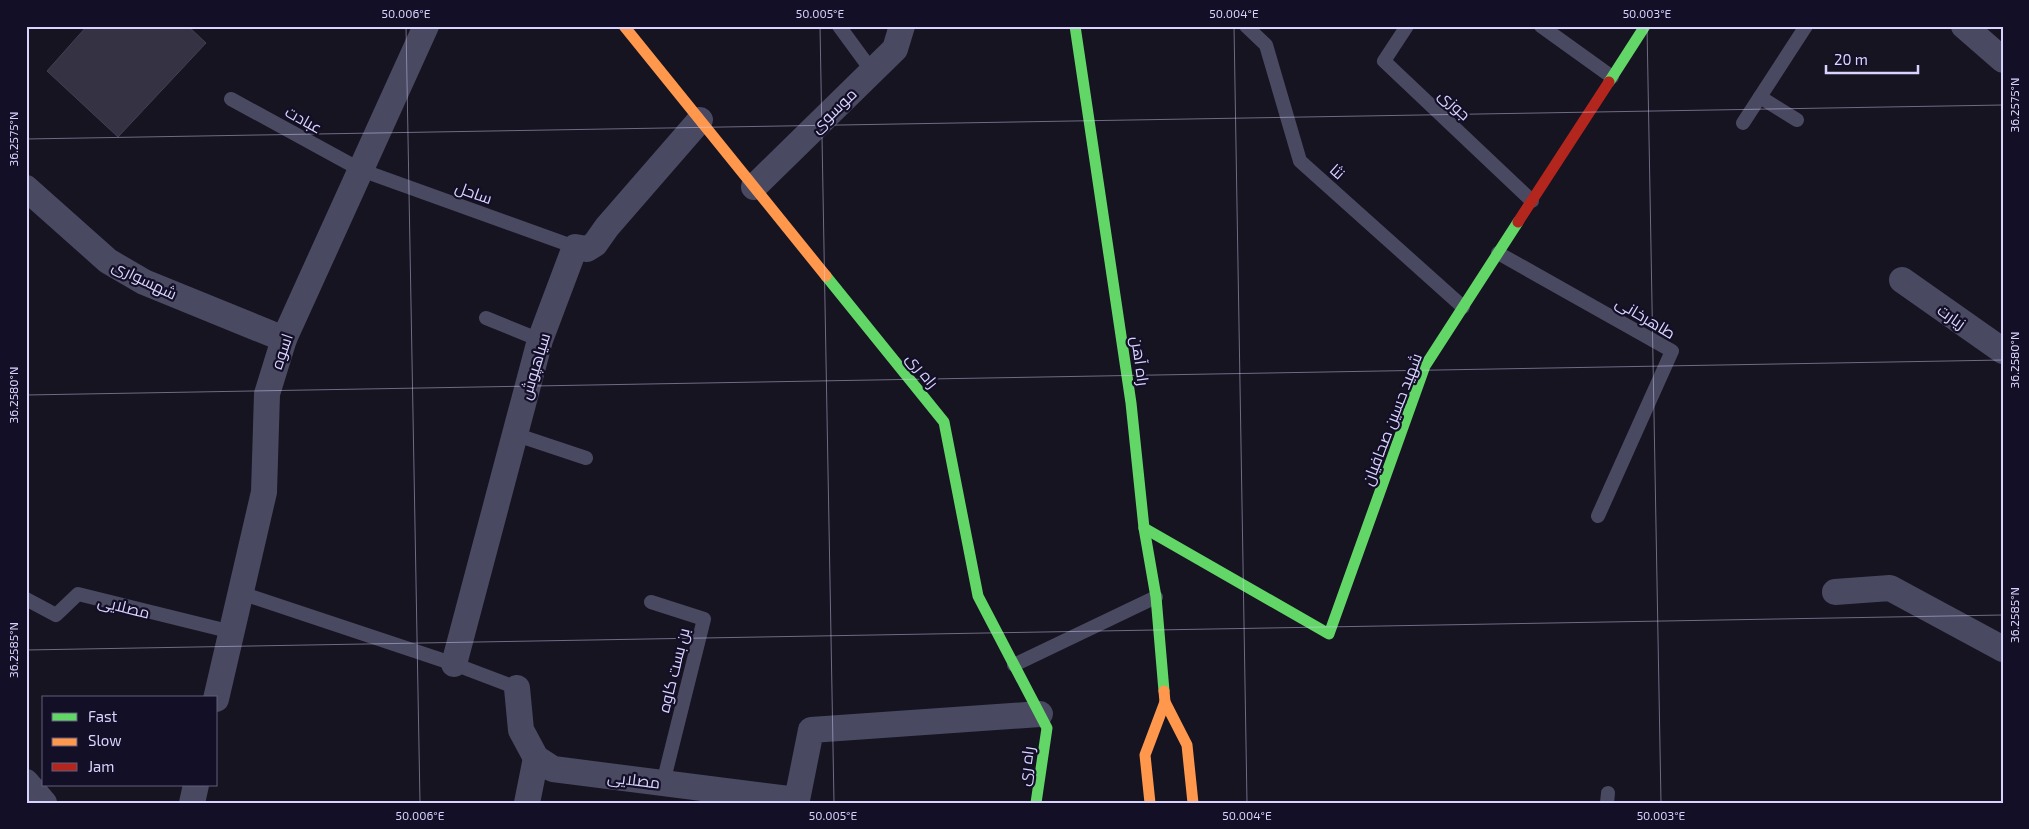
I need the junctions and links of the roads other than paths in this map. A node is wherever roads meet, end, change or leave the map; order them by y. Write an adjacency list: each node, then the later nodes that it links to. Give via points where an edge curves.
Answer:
1 (426, 26): 20 (street, اسوه)
2 (624, 26): 17 (street, راه ری)
3 (839, 26): 13 (lane)
4 (902, 26): 13 (street, موسوی, via 895,49)
5 (1075, 26): 35 (street, راه آهن, via 1131,403)
6 (1246, 26): 27 (lane, نثا, via 1266,45 1300,161)
7 (1407, 26): 23 (lane, جوزی, via 1384,61)
8 (1541, 26): 14 (lane)
9 (1645, 26): 14 (street, شهید حسین صحافیان)
10 (1806, 26): 15 (lane)
11 (1964, 26): 12 (street)
12 (2003, 60)
13 (872, 71): 21 (street, موسوی)
14 (1612, 77): 23 (street, شهید حسین صحافیان)
15 (1760, 97): 18 (lane); 19 (lane)
16 (231, 99): 20 (lane, عبادت)
17 (700, 120): 21 (street, راه ری); 24 (street, via 595,244 587,249)
18 (1797, 120)
19 (1744, 123)
20 (361, 170): 24 (lane, ساحل); 29 (street, اسوه)
21 (754, 187): 44 (street, راه ری, via 944,422 978,596)
22 (26, 188): 29 (street, شهسواری, via 115,266 144,282)
23 (1532, 201): 25 (street, شهید حسین صحافیان)
24 (575, 247): 30 (street, سیاهپوش)
25 (1498, 253): 27 (street, شهید حسین صحافیان); 34 (lane, طاهرخانی, via 1672,350)
26 (1902, 280): 31 (street, زیارت)
27 (1463, 307): 35 (street, شهید حسین صحافیان, via 1425,366 1328,634)
28 (486, 318): 30 (lane)
29 (284, 339): 37 (street, اسوه, via 267,394 264,492)
30 (540, 340): 32 (street, سیاهپوش)
31 (2003, 351)
32 (514, 434): 33 (lane); 43 (street, سیاهپوش)
33 (586, 458)
34 (1598, 516)
35 (1144, 528): 38 (street, راه آهن)
36 (1835, 592): 42 (street, via 1890,588)
37 (240, 593): 41 (street, اسوه); 43 (lane)
38 (1156, 598): 44 (lane); 47 (street, راه آهن)
39 (26, 599): 41 (lane, مصلایی, via 56,615 78,594)
40 (651, 602): 51 (lane, بن بست کاوه, via 704,619)
41 (232, 632): 46 (street, اسوه)
42 (2003, 649)
43 (454, 664): 45 (lane)
44 (1014, 665): 48 (street, راه ری)
45 (517, 688): 49 (street, via 521,730)
46 (217, 696)
47 (1165, 702): 57 (street, راه آهن, via 1145,756); 58 (street, راه آهن, via 1187,744)
48 (1040, 714): 51 (street, مصلایی, via 811,730 798,800); 56 (street, راه ری, via 1047,728)
49 (536, 758): 51 (street, مصلایی, via 553,769); 55 (street)
50 (26, 782): 53 (street)
51 (663, 783)
52 (196, 786): 54 (street)
53 (44, 803)
54 (192, 803)
55 (527, 803)
56 (1036, 803)
57 (1150, 803)
58 (1193, 803)

